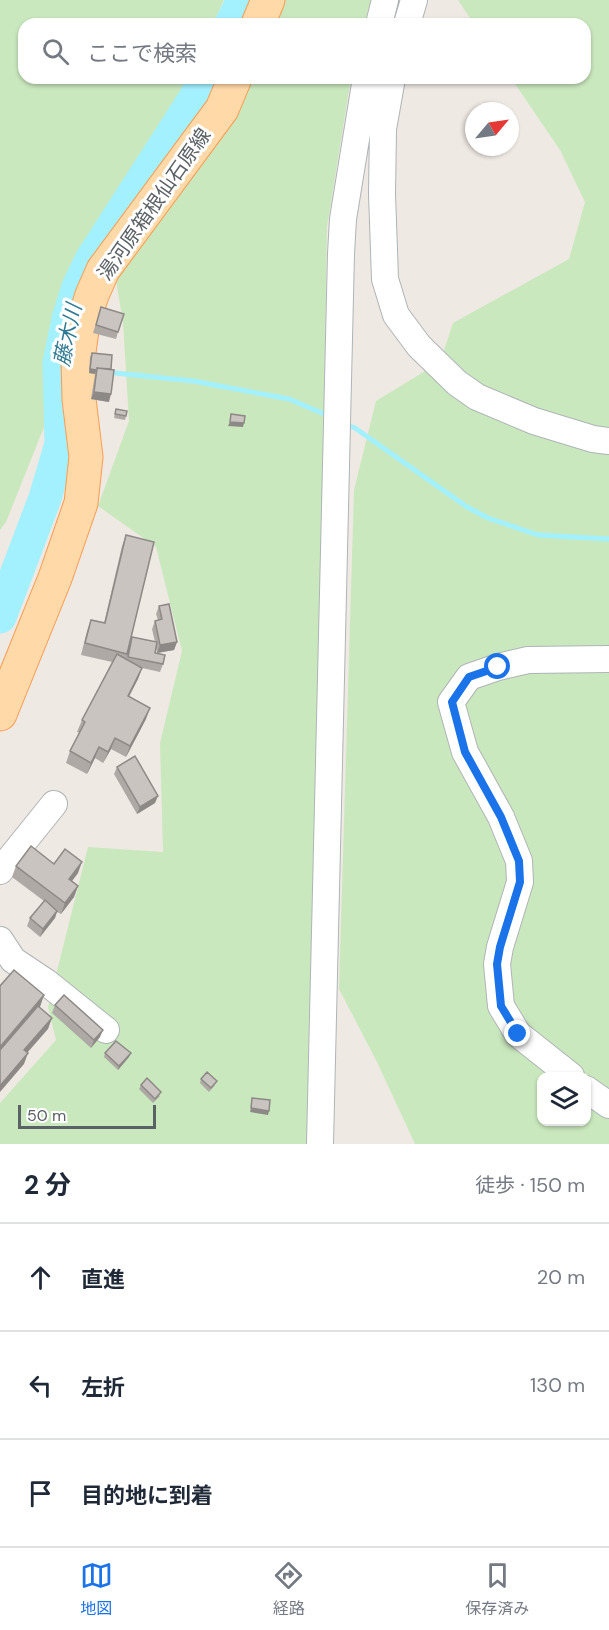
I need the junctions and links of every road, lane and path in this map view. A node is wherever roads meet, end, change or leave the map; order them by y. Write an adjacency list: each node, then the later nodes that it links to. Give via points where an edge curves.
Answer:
1 (268, 0): 4 (main road)
2 (386, 0): 5 (street)
3 (414, 0): 6 (street)
4 (260, 18)
5 (382, 18)
6 (409, 18)
7 (232, 84): 12 (main road, 湯河原箱根仙石原線, via 222,108 103,270 92,295 78,359 86,457 81,503)
8 (365, 84): 20 (street, via 341,254)
9 (391, 84): 10 (street, via 383,129 382,194 384,279 396,315 419,346 477,397 534,421)
10 (609, 441)
11 (609, 659): 17 (street, via 528,660 498,667 469,677 452,702 465,752 501,817 519,861 520,882 497,964 501,1006 518,1034)
12 (0, 714)
13 (54, 804): 14 (street)
14 (0, 871)
15 (4, 958): 16 (street, via 46,982)
16 (106, 1030)
17 (565, 1072)
18 (591, 1092): 19 (street)
19 (609, 1105)
20 (320, 1144)

